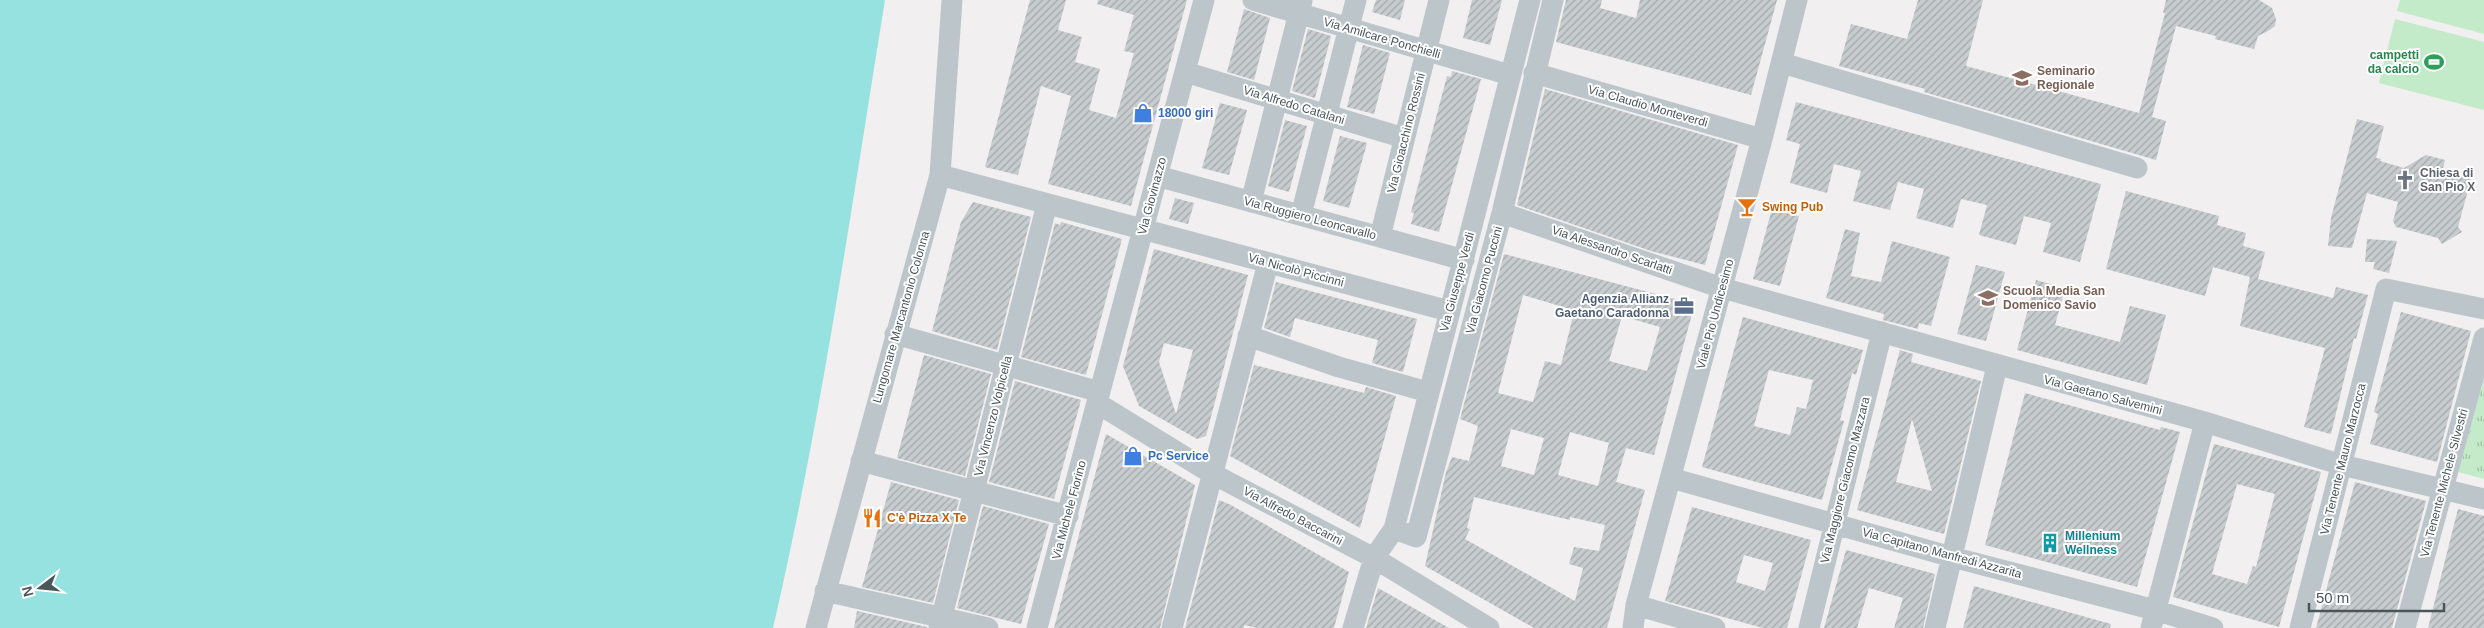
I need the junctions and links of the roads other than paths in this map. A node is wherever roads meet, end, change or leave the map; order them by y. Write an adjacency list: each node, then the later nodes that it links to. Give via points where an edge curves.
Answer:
1 (952, 0): 21 (street, Lungomare Marcantonio Colonna)
2 (1204, 0): 13 (street, Via Giovinazzo)
3 (1253, 0): 9 (street, Via Amilcare Ponchielli)
4 (1356, 0): 10 (street)
5 (1439, 0): 11 (street, Via Gioacchino Rossini)
6 (1530, 0): 15 (street, Via Giuseppe Verdi)
7 (1553, 0): 14 (street, Via Giacomo Puccini)
8 (1797, 0): 12 (street, Viale Pio Undicesimo)
9 (1300, 7): 10 (street, Via Amilcare Ponchielli); 16 (street)
10 (1348, 28): 11 (street, Via Amilcare Ponchielli); 17 (street)
11 (1426, 51): 15 (street, Via Amilcare Ponchielli); 18 (street, Via Gioacchino Rossini)
12 (1782, 63): 19 (street, Viale Pio Undicesimo); 20 (street)
13 (1185, 72): 16 (street, Via Alfredo Catalani); 22 (street, Via Giovinazzo)
14 (1534, 73): 19 (street, Via Claudio Monteverdi); 25 (street, Via Giacomo Puccini)
15 (1510, 76): 29 (street, Via Giuseppe Verdi)
16 (1277, 100): 17 (street, Via Alfredo Catalani); 23 (street)
17 (1326, 115): 18 (street, Via Alfredo Catalani); 26 (street)
18 (1404, 138): 28 (street, Via Gioacchino Rossini)
19 (1762, 139): 31 (street, Viale Pio Undicesimo)
20 (2137, 168)
21 (940, 176): 24 (street, Via Nicolò Piccinni); 35 (street, Lungomare Marcantonio Colonna)
22 (1157, 176): 23 (street, Via Ruggiero Leoncavallo); 27 (street, Via Giovinazzo)
23 (1251, 202): 26 (street, Via Ruggiero Leoncavallo)
24 (1047, 204): 27 (street, Via Nicolò Piccinni); 38 (street, Via Vincenzo Volpicella)
25 (1502, 213): 31 (street, Via Alessandro Scarlatti); 52 (street, Via Giacomo Puccini, via 1416,537)
26 (1301, 215): 28 (street, Via Ruggiero Leoncavallo)
27 (1143, 229): 30 (street, Via Nicolò Piccinni); 41 (street, Via Giovinazzo)
28 (1380, 237): 29 (street, Via Ruggiero Leoncavallo)
29 (1464, 260): 33 (street, Via Giuseppe Verdi)
30 (1268, 263): 33 (street, Via Nicolò Piccinni); 36 (street)
31 (1722, 288): 34 (street, Via Gaetano Salvemini); 46 (street, Viale Pio Undicesimo)
32 (2484, 309): 44 (street, Via Tenente Mauro Marzocca, via 2386,289)
33 (1449, 311): 40 (street, Via Giuseppe Verdi)
34 (1882, 332): 39 (street, Via Gaetano Salvemini); 51 (street, Via Maggiore Giacomo Mazzara)
35 (895, 334): 38 (street, Via Alfredo Baccarini); 43 (street, Lungomare Marcantonio Colonna)
36 (1248, 336): 40 (street); 45 (street)
37 (2484, 338): 47 (street, Via Tenente Michele Silvestri)
38 (1005, 366): 41 (street, Via Alfredo Baccarini); 48 (street, Via Vincenzo Volpicella)
39 (1998, 366): 42 (street, Via Gaetano Salvemini); 53 (street)
40 (1428, 392): 52 (street, Via Giuseppe Verdi)
41 (1099, 397): 45 (street, Via Alfredo Baccarini); 50 (street, Via Michele Fiorino)
42 (2205, 422): 44 (street, Via Gaetano Salvemini); 57 (street)
43 (861, 461): 48 (street); 55 (street, Lungomare Marcantonio Colonna)
44 (2342, 465): 47 (street, Via Gaetano Salvemini); 70 (street, Via Tenente Mauro Marzocca)
45 (1211, 473): 54 (street, Via Alfredo Baccarini); 63 (street)
46 (1670, 478): 51 (street, Via Capitano Manfredi Azzarita); 56 (street, Viale Pio Undicesimo)
47 (2443, 488): 49 (street, Via Gaetano Salvemini); 71 (street, Via Tenente Michele Silvestri)
48 (974, 490): 50 (street); 58 (street, Via Vincenzo Volpicella)
49 (2484, 499)
50 (1068, 516): 62 (street, Via Michele Fiorino)
51 (1835, 523): 53 (street, Via Capitano Manfredi Azzarita); 67 (street, Via Maggiore Giacomo Mazzara)
52 (1394, 529): 54 (street, Via Giuseppe Verdi)
53 (1952, 557): 57 (street, Via Capitano Manfredi Azzarita); 68 (street)
54 (1374, 558): 59 (street, Via Alfredo Baccarini); 64 (street, Via Giuseppe Verdi)
55 (825, 591): 58 (street); 60 (street, Lungomare Marcantonio Colonna)
56 (1636, 605): 65 (street, Viale Pio Undicesimo); 66 (street)
57 (2153, 619): 69 (street, Via Capitano Manfredi Azzarita)
58 (940, 623): 61 (street)
59 (1481, 626)
60 (816, 628)
61 (988, 628)
62 (1037, 628)
63 (1172, 628)
64 (1353, 628)
65 (1633, 628)
66 (1715, 628)
67 (1809, 628)
68 (1935, 628)
69 (2213, 628)
70 (2300, 628)
71 (2405, 628)

